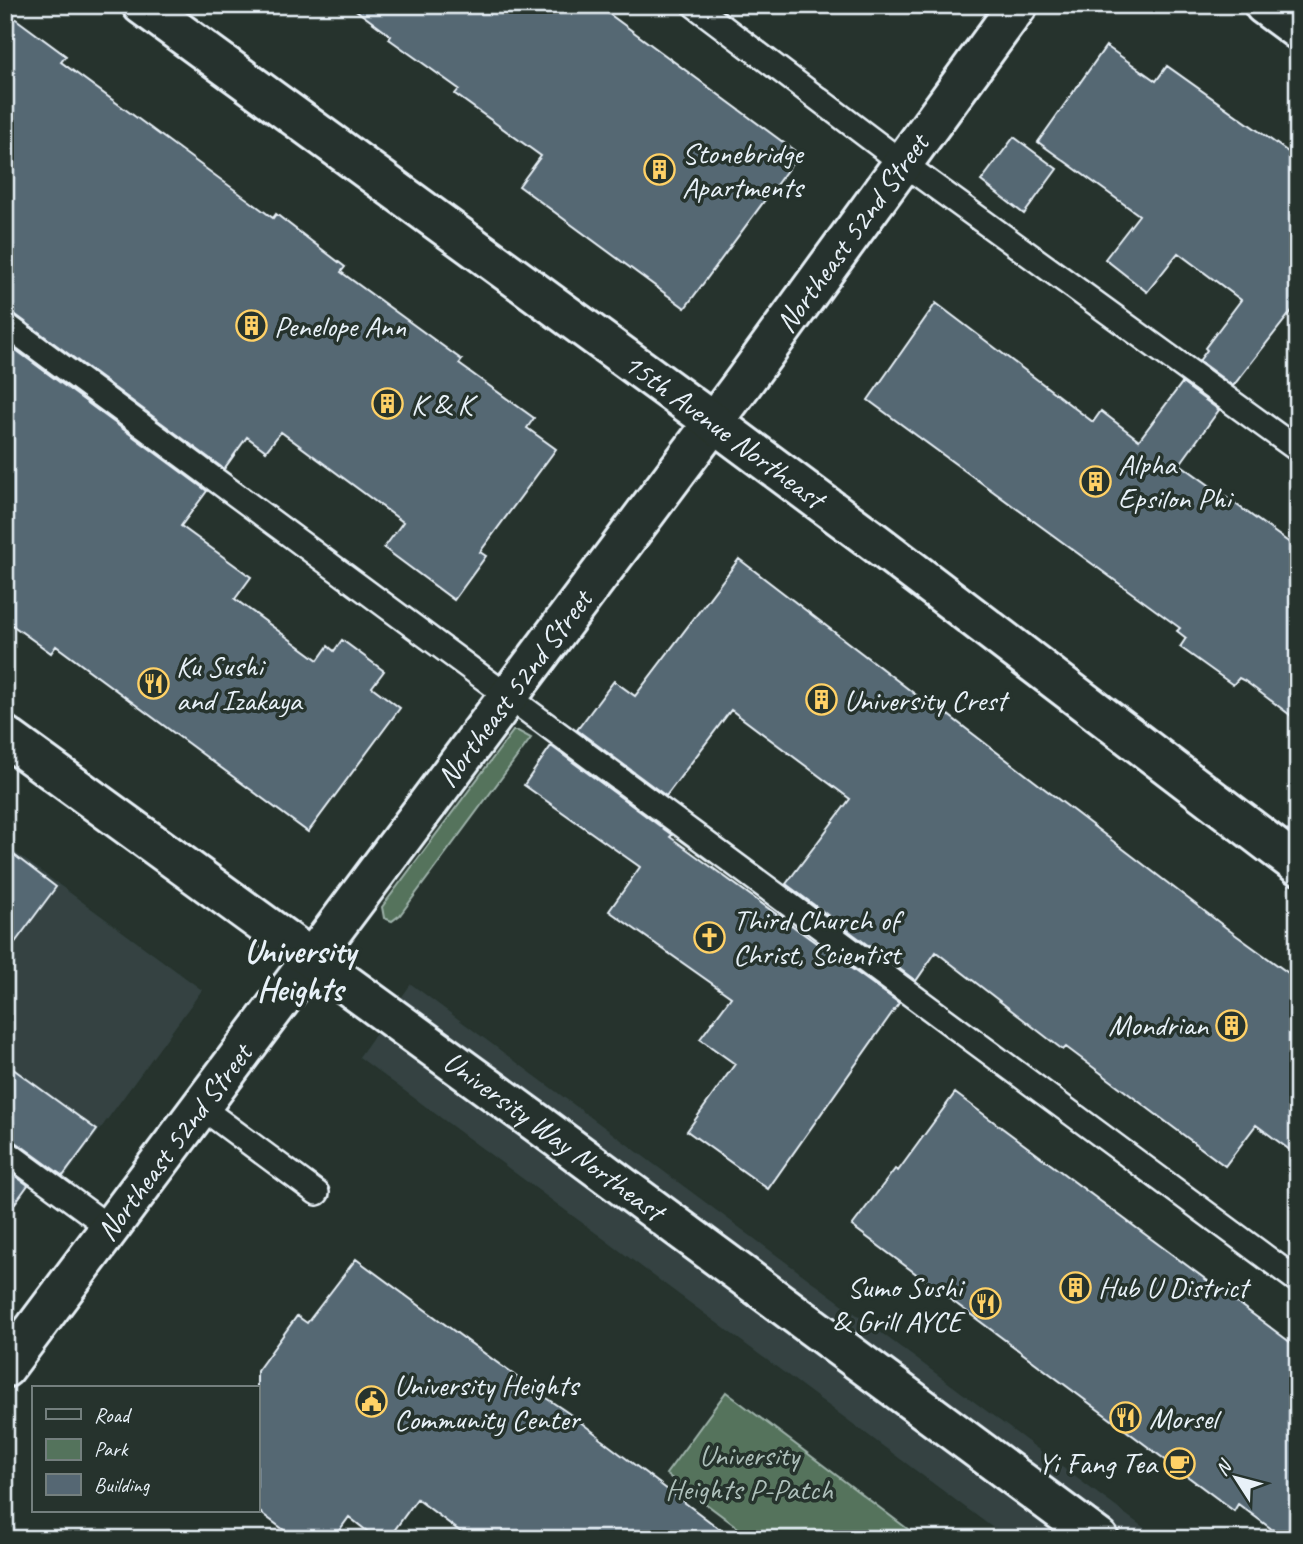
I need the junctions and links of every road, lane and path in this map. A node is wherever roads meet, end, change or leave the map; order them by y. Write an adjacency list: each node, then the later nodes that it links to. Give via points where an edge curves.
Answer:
1 (142, 5): 8 (street, 15th Avenue Northeast)
2 (694, 5): 6 (lane)
3 (1018, 5): 6 (street, Northeast 52nd Street)
4 (1264, 5): 5 (street)
5 (1298, 30)
6 (904, 164): 8 (street, Northeast 52nd Street); 9 (lane)
7 (5, 324): 10 (lane)
8 (713, 422): 10 (street, Northeast 52nd Street); 12 (street, 15th Avenue Northeast)
9 (1298, 450)
10 (508, 695): 13 (street, Northeast 52nd Street); 18 (lane)
11 (5, 736): 13 (street, University Way Northeast)
12 (1298, 865)
13 (310, 959): 14 (street, Northeast 52nd Street); 20 (street, University Way Northeast)
14 (201, 1107): 16 (lane); 17 (street, Northeast 52nd Street)
15 (5, 1150): 17 (lane)
16 (317, 1193)
17 (110, 1228): 19 (street, Northeast 52nd Street)
18 (1298, 1280)
19 (5, 1368)
20 (1099, 1539)

